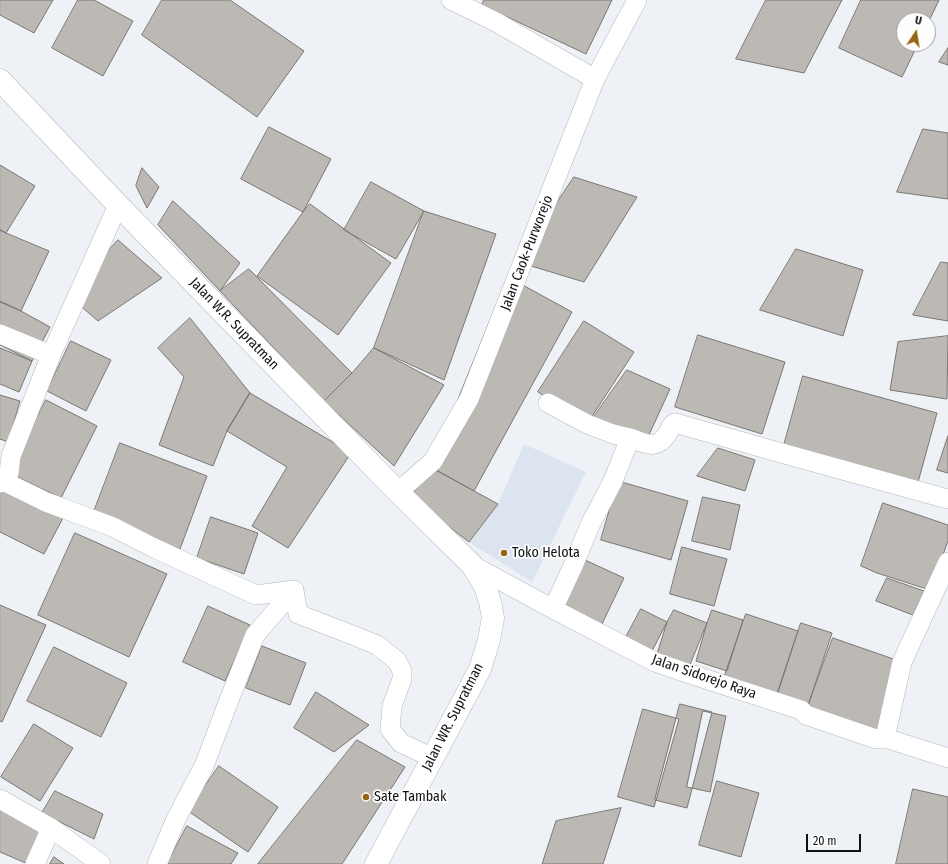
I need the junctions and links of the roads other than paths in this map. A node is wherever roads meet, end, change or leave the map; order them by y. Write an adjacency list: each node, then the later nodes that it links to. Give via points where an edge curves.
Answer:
1 (451, 0): 3 (street, via 496,22)
2 (637, 0): 3 (street, Jalan Caok-Purworejo)
3 (595, 79): 12 (street, Jalan Caok-Purworejo, via 469,399 434,461)
4 (0, 80): 5 (main road, Jalan W.R. Supratman)
5 (118, 205): 7 (street); 12 (main road, Jalan W.R. Supratman)
6 (0, 334): 7 (street)
7 (51, 355): 10 (street)
8 (548, 403): 9 (street, via 587,424)
9 (630, 438): 13 (street, via 647,444 656,444 675,423); 17 (street, via 613,481 590,525)
10 (5, 454): 11 (street, via 9,473)
11 (1, 482): 16 (street, via 113,528 256,595)
12 (398, 492): 15 (main road, Jalan W.R. Supratman)
13 (948, 499)
14 (948, 562): 18 (street, via 902,662)
15 (472, 565): 17 (street, Jalan Sidorejo Raya); 19 (main road, Jalan WR. Supratman, via 485,586 490,602 493,618 490,633 480,669)
16 (294, 590): 19 (street, via 298,614 377,645 398,661 402,679 392,706 390,728 401,743); 25 (street, via 255,635 204,766 176,819)
17 (553, 609): 18 (street, Jalan Sidorejo Raya, via 655,662 801,710 806,715 876,739)
18 (885, 738): 20 (street, Jalan Sidorejo Raya)
19 (432, 758): 26 (main road, Jalan WR. Supratman)
20 (948, 758)
21 (0, 799): 22 (street)
22 (51, 828): 23 (street); 24 (street)
23 (35, 864)
24 (101, 864)
25 (157, 864)
26 (376, 864)

